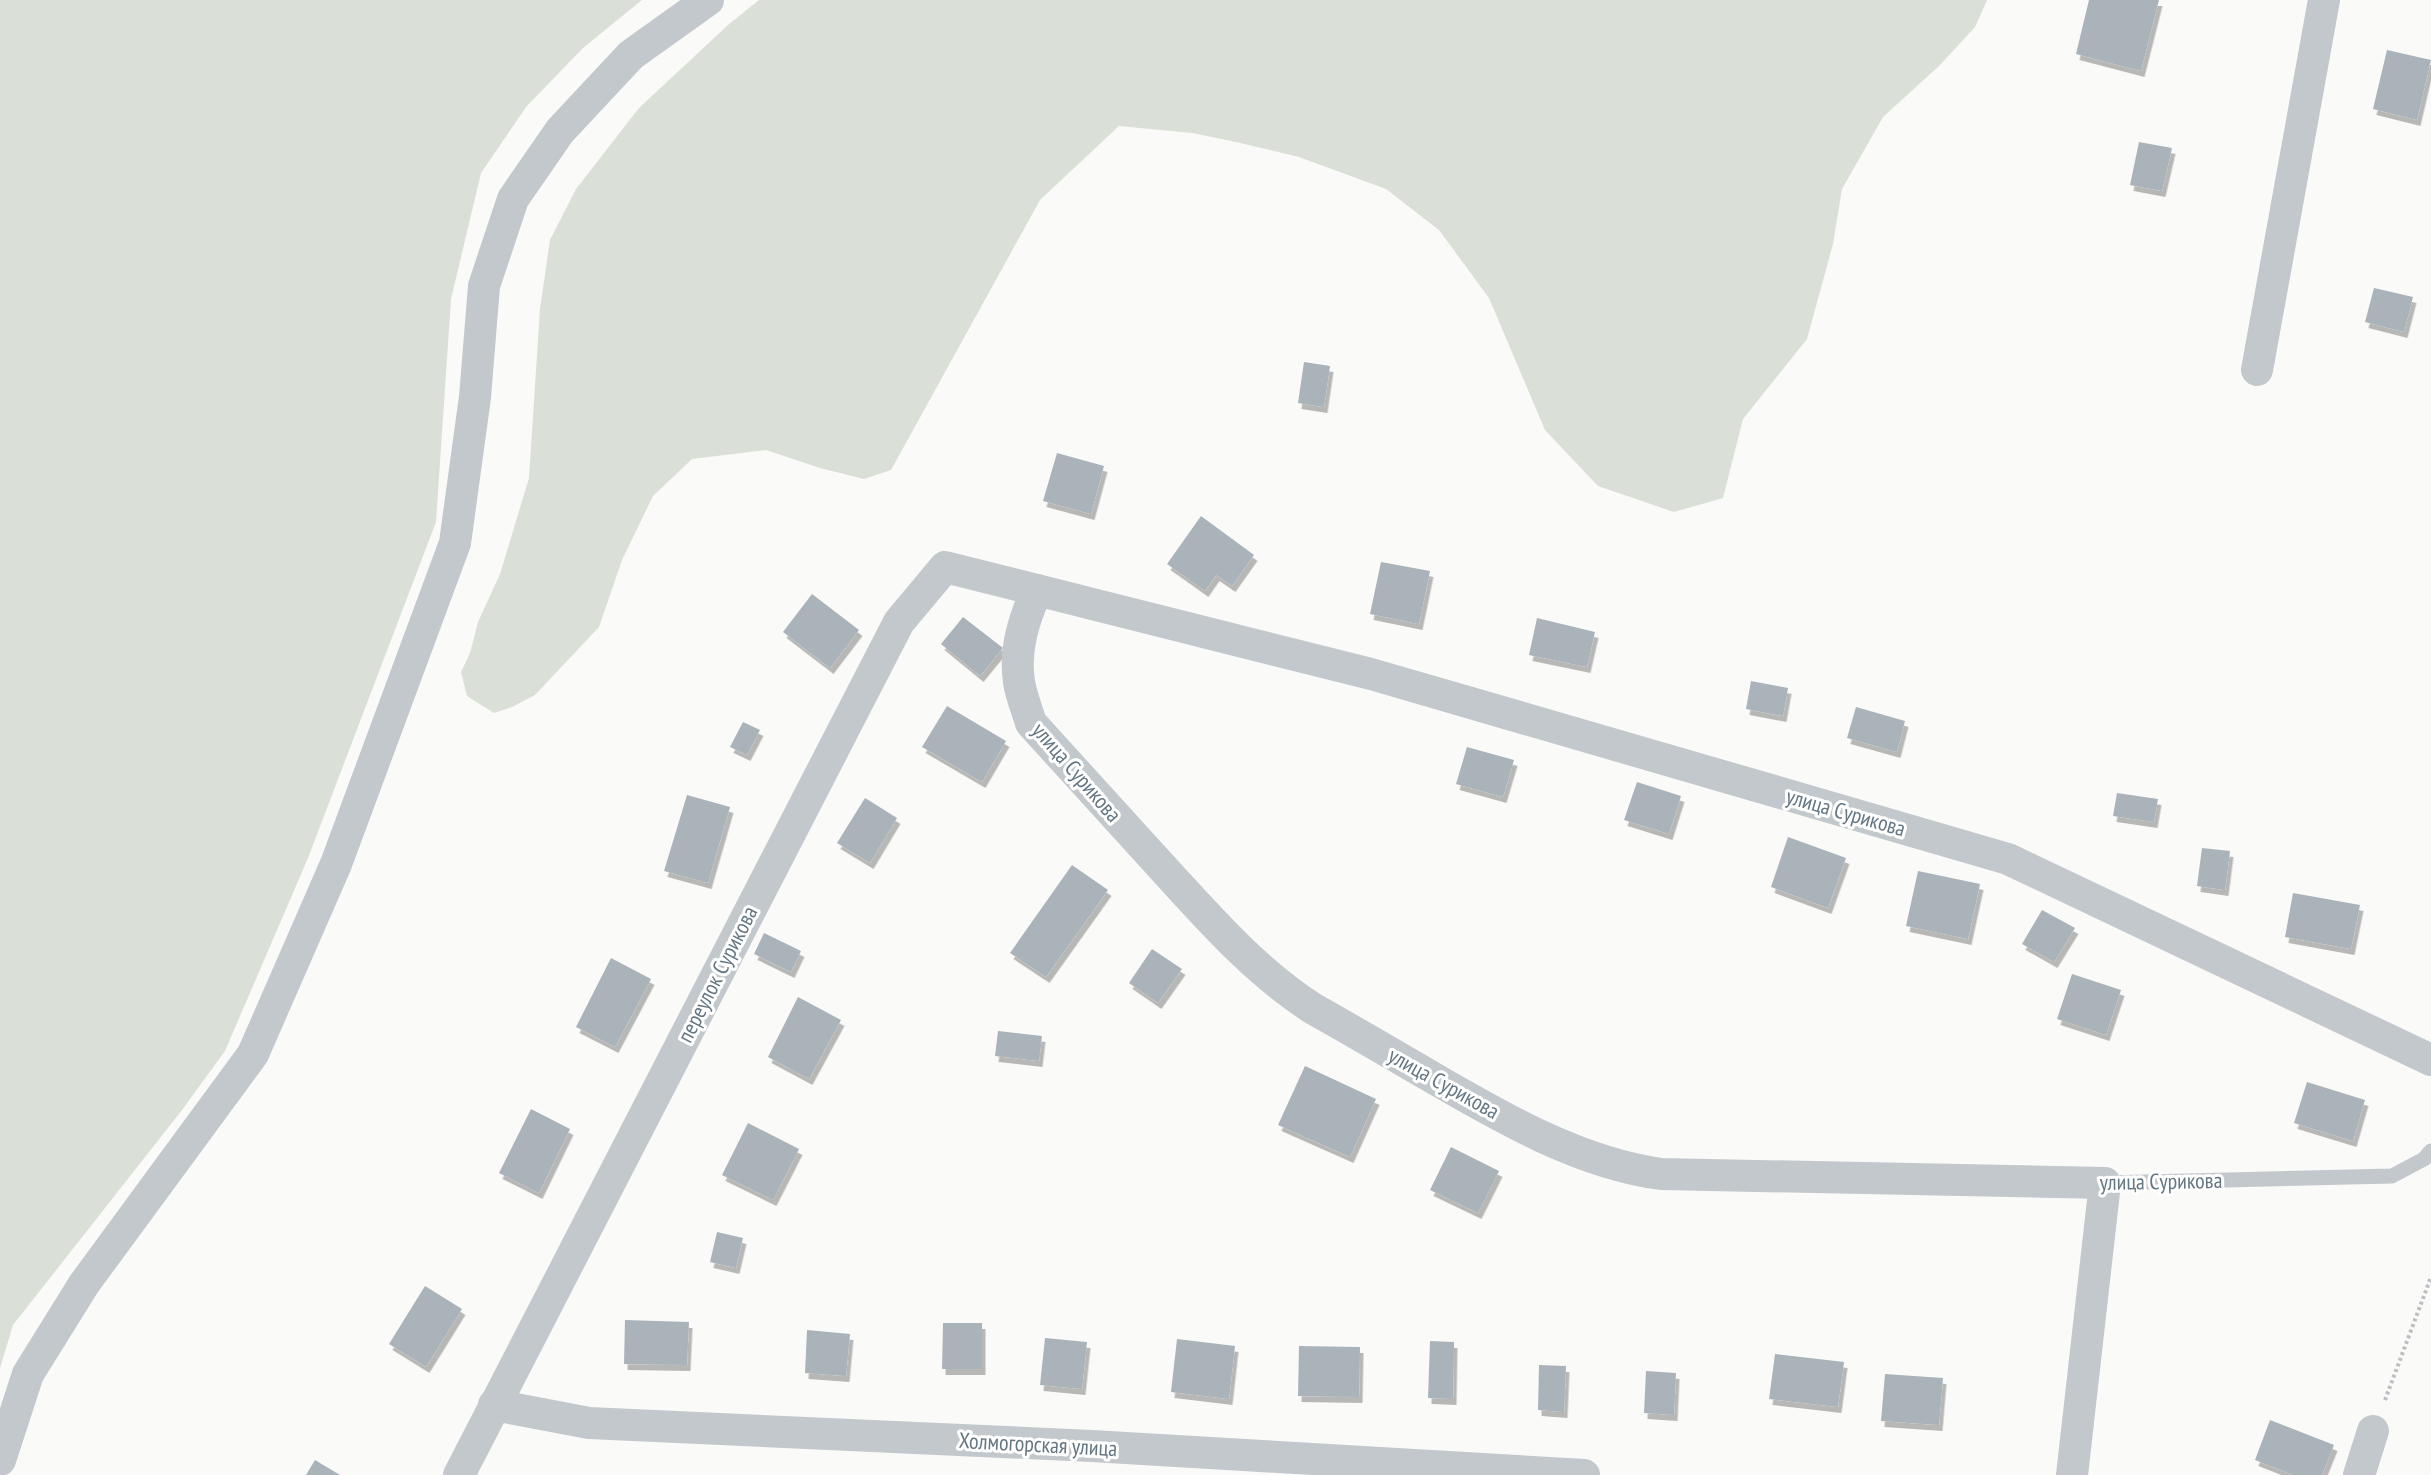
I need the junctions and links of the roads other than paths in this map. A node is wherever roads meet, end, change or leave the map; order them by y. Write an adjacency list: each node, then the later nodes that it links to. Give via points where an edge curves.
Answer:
1 (708, 0): 10 (street, via 631,55 560,131 513,199 484,286 476,397 456,543 336,864 253,1054 84,1284 34,1364)
2 (2324, 0): 3 (street)
3 (2257, 370)
4 (1037, 590): 5 (street, улица Сурикова, via 1371,674 2008,859); 7 (street, улица Сурикова, via 1019,642 1019,682 1031,723 1263,972 1312,1008 1473,1101 1547,1139 1632,1170 1661,1174); 8 (street, переулок Сурикова, via 945,567 899,622)
5 (2431, 1060)
6 (2431, 1151): 7 (lane, улица Сурикова, via 2392,1176)
7 (2105, 1183): 13 (street)
8 (494, 1406): 11 (street, переулок Сурикова); 12 (street, Холмогорская улица, via 589,1423 1092,1446)
9 (2373, 1431): 14 (street)
10 (0, 1460)
11 (459, 1475)
12 (1584, 1475)
13 (2073, 1475)
14 (2359, 1475)

